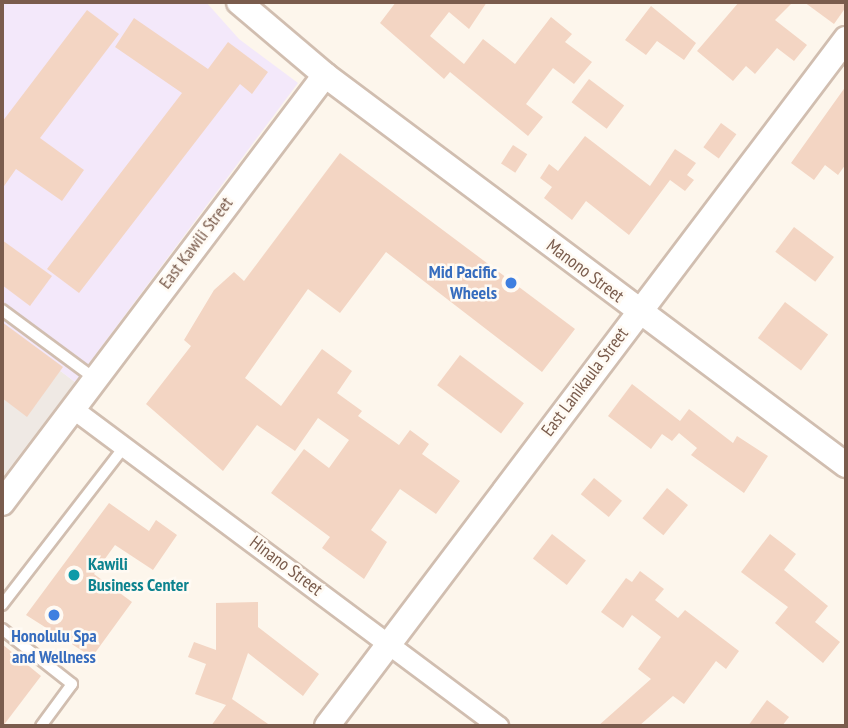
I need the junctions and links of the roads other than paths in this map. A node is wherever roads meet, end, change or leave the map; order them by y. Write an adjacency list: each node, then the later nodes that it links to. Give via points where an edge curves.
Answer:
1 (239, 2): 3 (street)
2 (846, 39): 5 (street, East Lanikaula Street)
3 (325, 75): 5 (street, Manono Street); 6 (street, East Kawili Street)
4 (2, 310): 6 (lane)
5 (639, 311): 9 (street, Manono Street); 13 (street, East Lanikaula Street)
6 (94, 378): 7 (street, East Kawili Street)
7 (72, 408): 8 (street, Hinano Street); 10 (street, East Kawili Street)
8 (124, 447): 11 (lane); 13 (street, Hinano Street)
9 (846, 465)
10 (2, 503)
11 (2, 605)
12 (2, 629): 14 (lane, via 72,684)
13 (388, 643): 15 (street, East Lanikaula Street); 16 (street, Hinano Street)
14 (41, 726)
15 (327, 726)
16 (498, 726)

